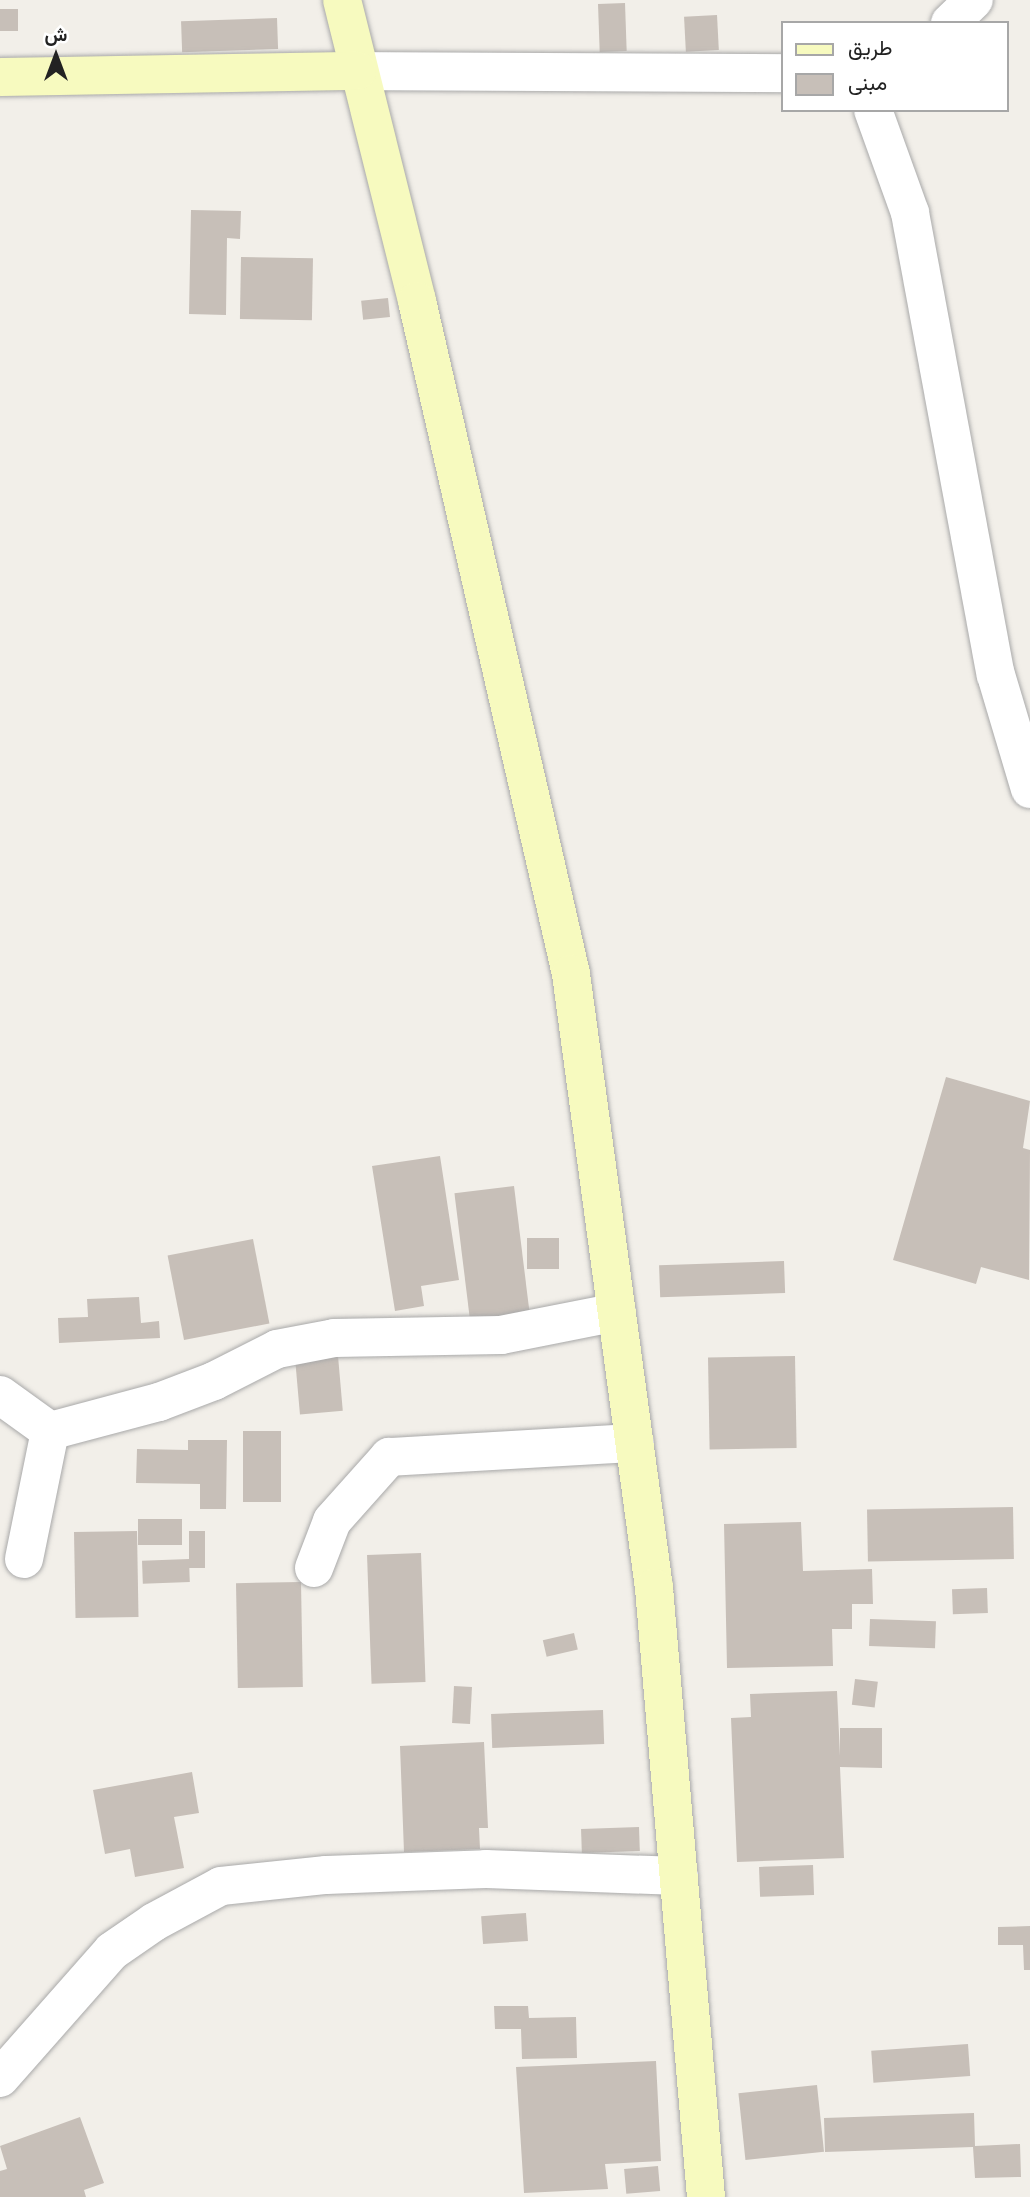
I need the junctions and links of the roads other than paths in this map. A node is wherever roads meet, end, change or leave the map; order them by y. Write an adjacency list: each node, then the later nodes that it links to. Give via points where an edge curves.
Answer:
1 (342, 0): 4 (main road)
2 (974, 0): 3 (street)
3 (952, 21)
4 (357, 71): 5 (street); 6 (main road); 9 (main road, via 417,301 571,974)
5 (782, 73)
6 (0, 77)
7 (874, 112): 8 (street, via 910,213 996,675)
8 (1030, 789)
9 (617, 1312): 11 (street, via 501,1335 334,1338 277,1349 159,1402); 12 (main road)
10 (0, 1395): 11 (street)
11 (50, 1431): 13 (street)
12 (635, 1443): 14 (street, via 389,1457 332,1521); 15 (main road, via 654,1588)
13 (24, 1559)
14 (314, 1568)
15 (679, 1876): 16 (street, via 486,1869 326,1875 221,1886 112,1951); 17 (main road)
16 (0, 2078)
17 (698, 2195)

